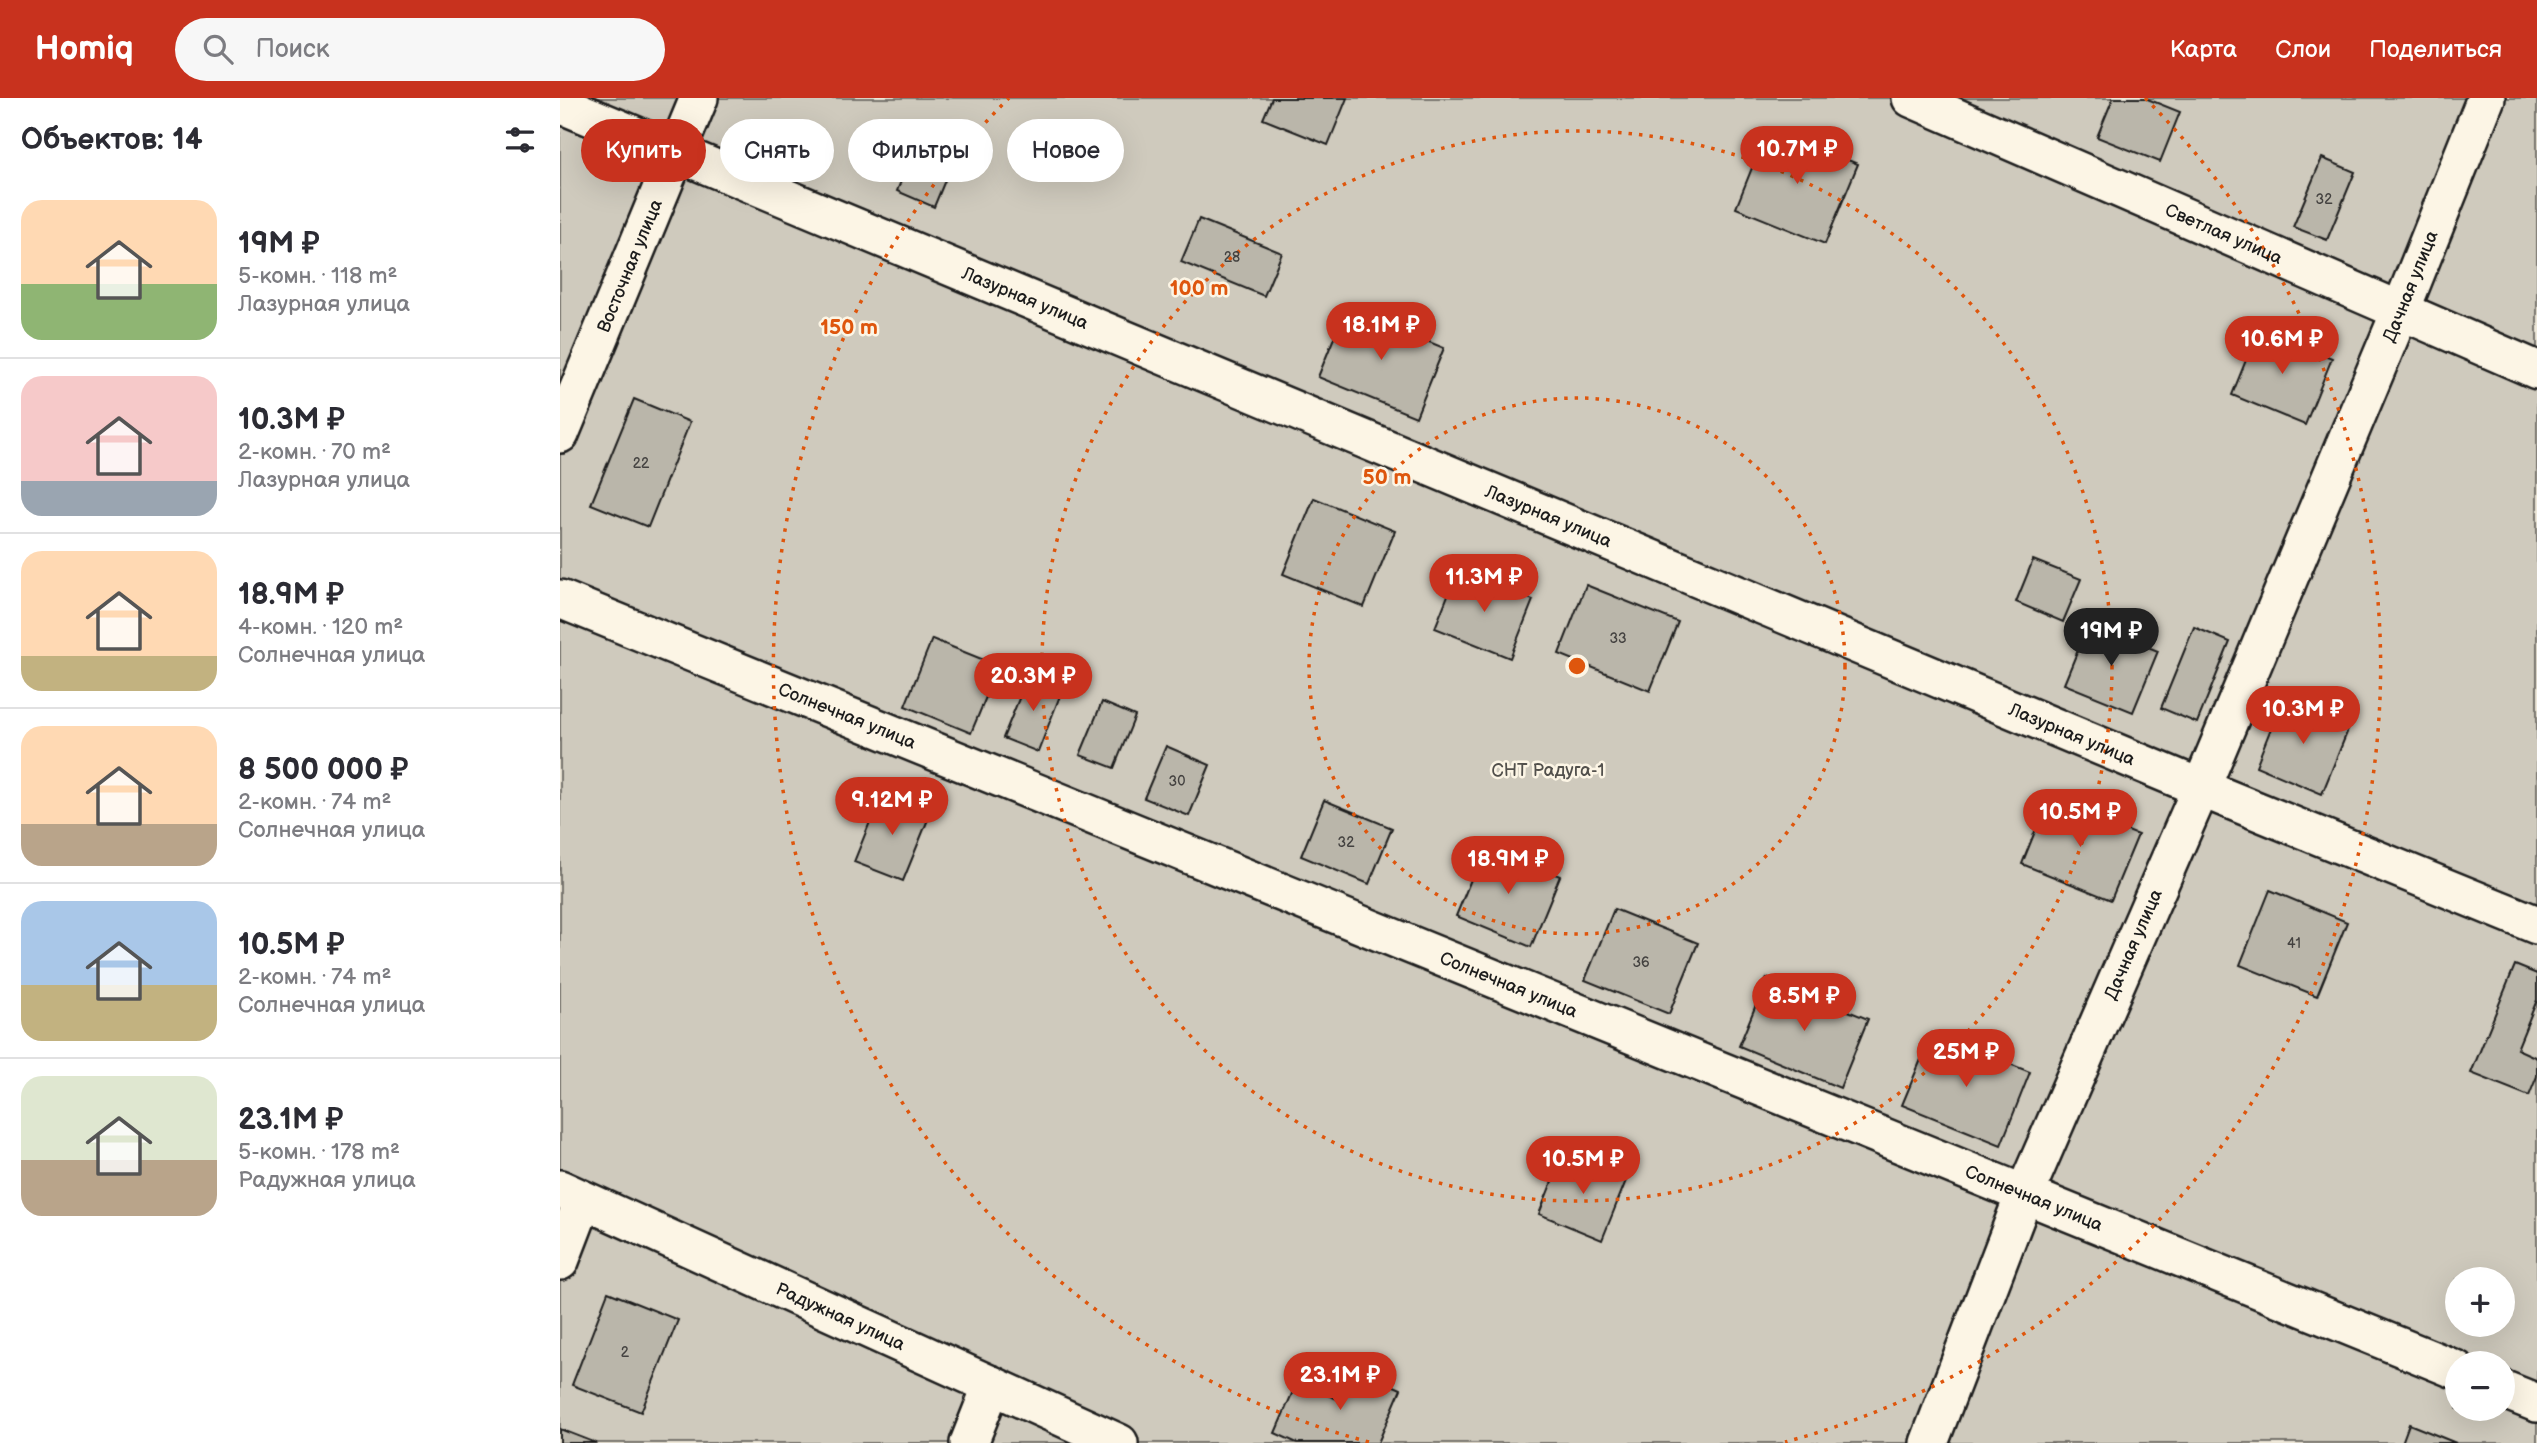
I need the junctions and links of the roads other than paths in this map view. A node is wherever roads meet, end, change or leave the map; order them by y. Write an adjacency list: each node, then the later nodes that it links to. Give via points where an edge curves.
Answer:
1 (699, 98): 6 (street, Восточная улица)
2 (1911, 98): 9 (street, Светлая улица)
3 (2486, 98): 9 (street, Дачная улица)
4 (560, 104): 5 (street, Лазурная улица)
5 (597, 119)
6 (690, 119)
7 (706, 163): 13 (street, Лазурная улица)
8 (664, 182): 11 (street, Восточная улица)
9 (2401, 310): 10 (street, Светлая улица); 13 (street, Дачная улица)
10 (2537, 370)
11 (560, 434)
12 (560, 599): 16 (street, Солнечная улица)
13 (2201, 788): 14 (street, Лазурная улица); 16 (street, Дачная улица)
14 (2537, 925)
15 (572, 1195): 17 (street); 19 (street, Радужная улица)
16 (2024, 1195): 18 (street, Солнечная улица); 24 (street, Дачная улица)
17 (560, 1261)
18 (2445, 1365)
19 (992, 1385): 22 (street); 23 (street, Радужная улица)
20 (2515, 1394): 21 (street)
21 (2537, 1403)
22 (969, 1443)
23 (1119, 1443)
24 (1929, 1443)

